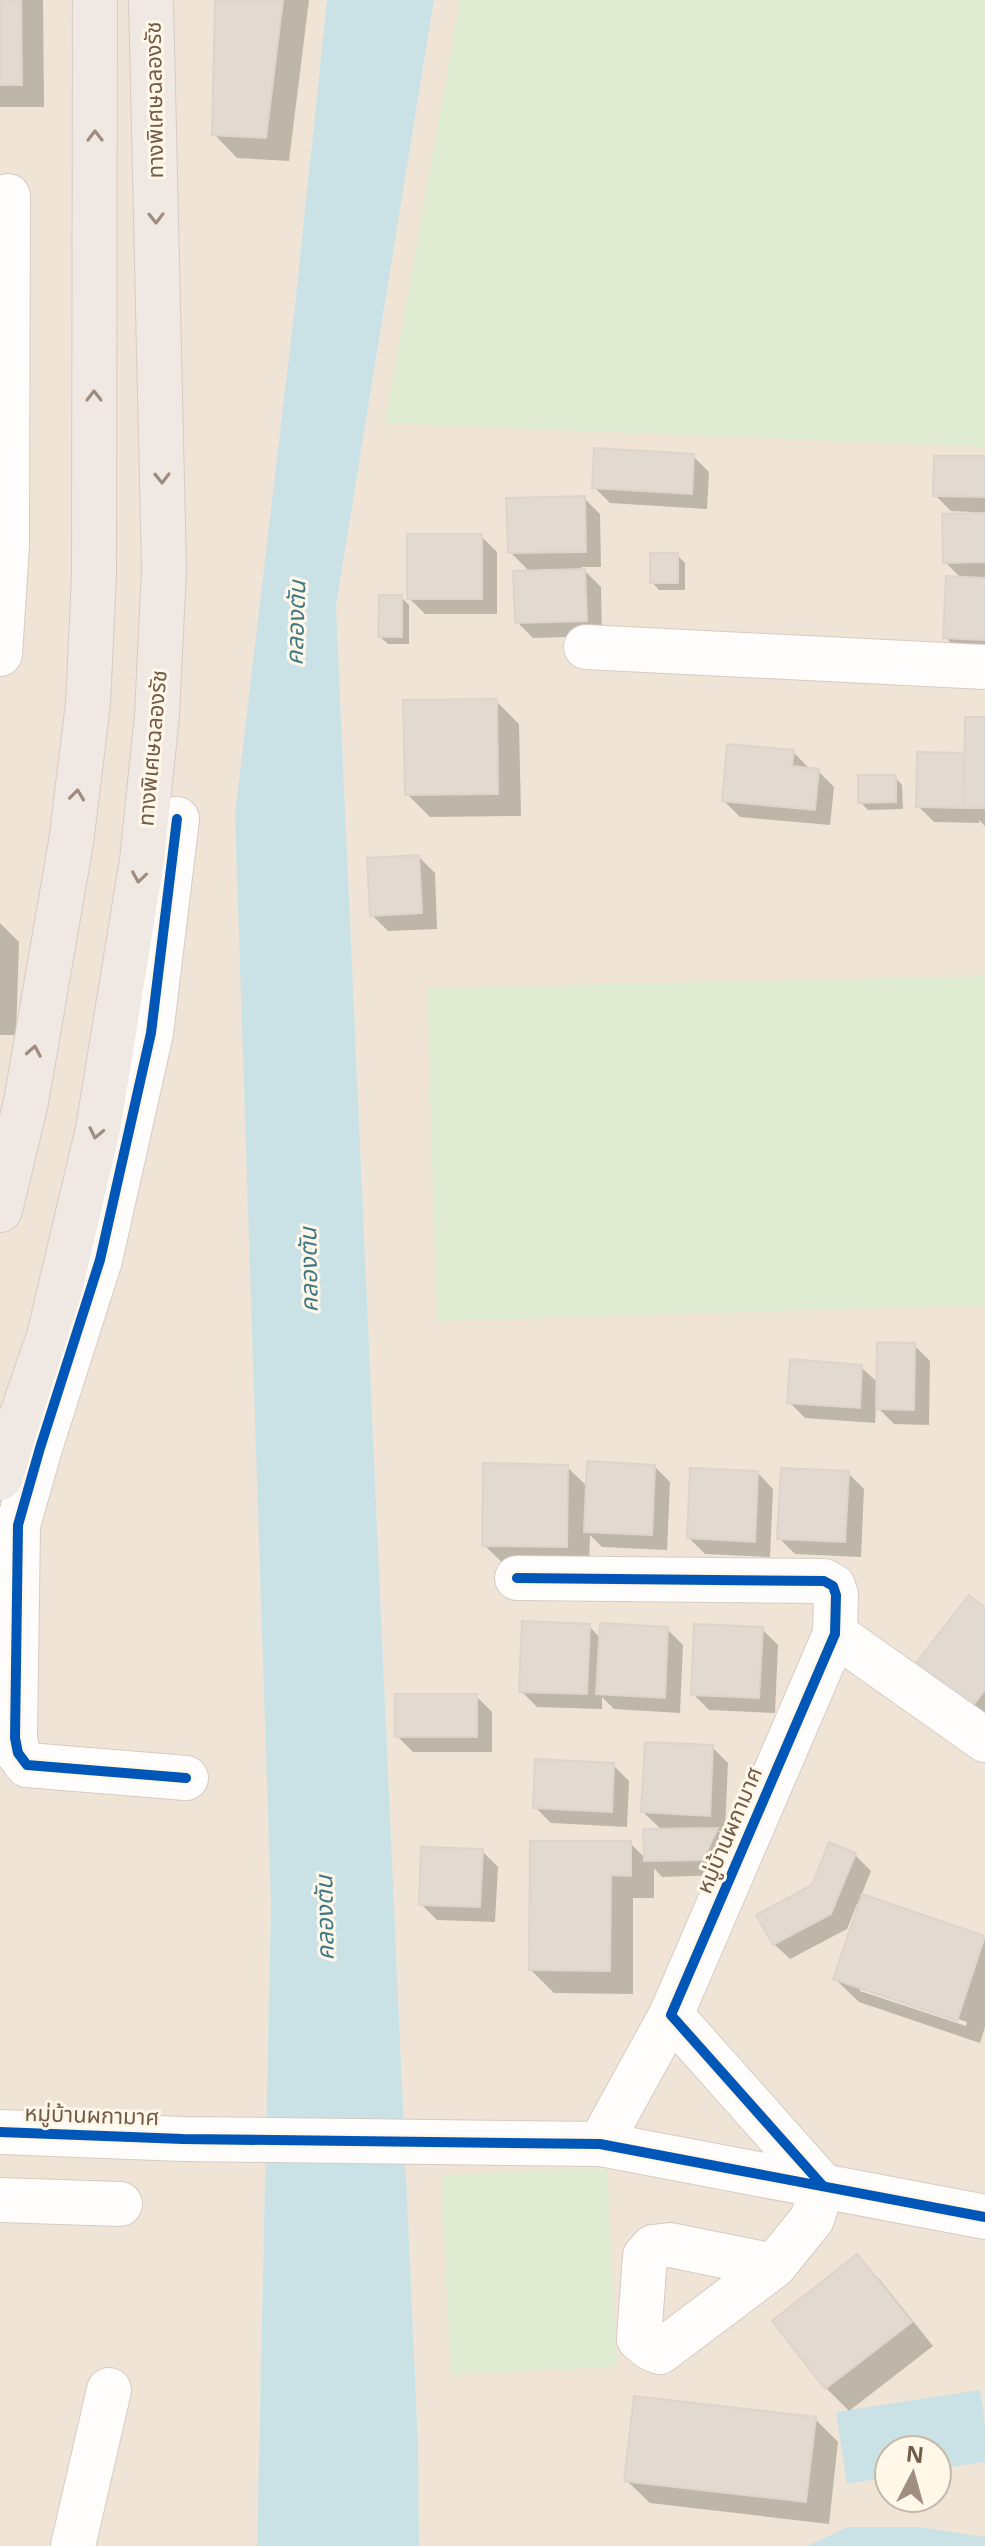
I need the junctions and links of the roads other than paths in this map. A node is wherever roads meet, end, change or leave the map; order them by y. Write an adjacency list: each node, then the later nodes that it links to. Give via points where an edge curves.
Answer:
1 (95, 0): 8 (highway, one-way to 1, via 26,1102 69,858 88,704 94,561)
2 (151, 0): 9 (highway, ทางพิเศษฉลองรัช, one-way to 9, via 164,570 157,715 142,860 98,1129 49,1336)
3 (8, 196): 5 (street, via 7,545)
4 (586, 647): 6 (street)
5 (0, 654)
6 (985, 667)
7 (177, 819): 10 (street, via 148,1049 100,1260 40,1448)
8 (0, 1210)
9 (0, 1478)
10 (9, 1524): 14 (street, via 18,1753 27,1765)
11 (517, 1578): 12 (street, หมู่บ้านผกามาศ, via 824,1581 836,1595)
12 (835, 1634): 13 (street); 15 (street, หมู่บ้านผกามาศ)
13 (985, 1740)
14 (186, 1778)
15 (671, 2015): 17 (street, หมู่บ้านผกามาศ); 18 (street)
16 (0, 2132): 17 (street, หมู่บ้านผกามาศ)
17 (600, 2144): 18 (street, หมู่บ้านผกามาศ)
18 (823, 2186): 21 (street); 22 (street, via 812,2219)
19 (0, 2200): 20 (street)
20 (120, 2204)
21 (985, 2217)
22 (774, 2266)
23 (109, 2390): 24 (street)
24 (73, 2546)

